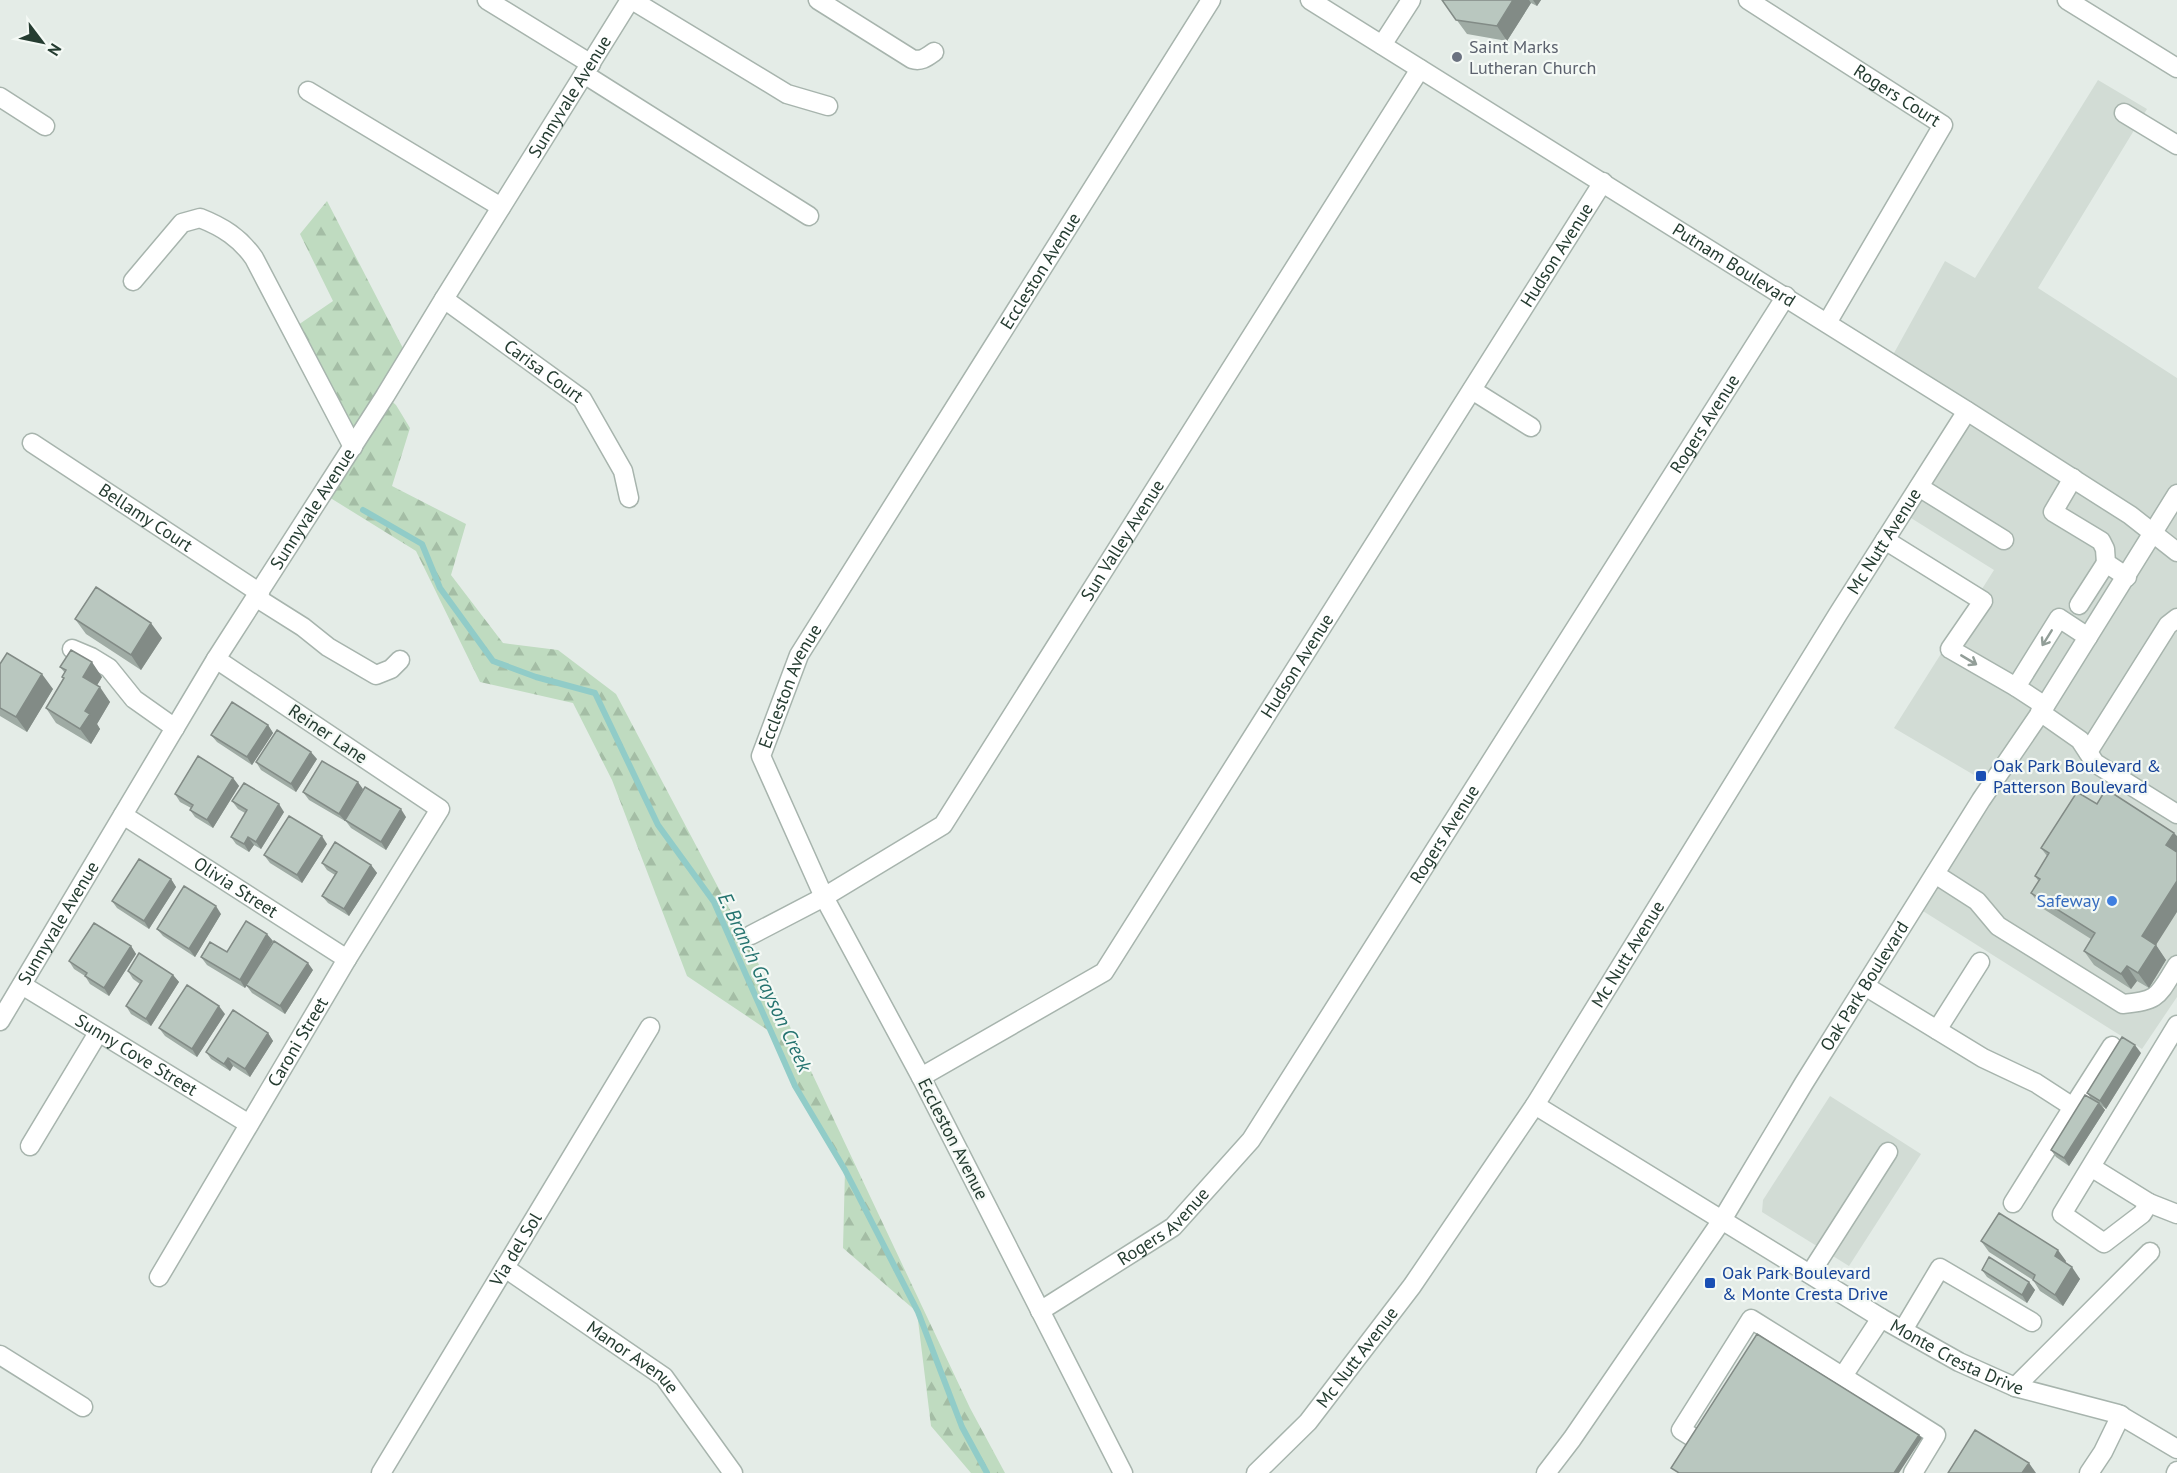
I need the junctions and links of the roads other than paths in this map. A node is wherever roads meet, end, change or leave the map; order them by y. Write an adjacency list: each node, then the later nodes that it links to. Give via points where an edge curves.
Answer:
1 (487, 0): 12 (street)
2 (631, 0): 12 (street, Sunnyvale Avenue); 16 (street, via 787,94)
3 (818, 0): 10 (street, via 912,59 924,59)
4 (1211, 0): 57 (street, Eccleston Avenue, via 798,655 761,756)
5 (1310, 0): 9 (street, Putnam Boulevard)
6 (1411, 0): 9 (street)
7 (1748, 0): 26 (street, Rogers Court, via 1943,124)
8 (2067, 0): 11 (street)
9 (1382, 45): 13 (street, Putnam Boulevard)
10 (934, 52)
11 (2177, 68)
12 (587, 69): 21 (street, Sunnyvale Avenue); 22 (street)
13 (1420, 69): 20 (street, Putnam Boulevard); 57 (street, Sun Valley Avenue, via 943,825)
14 (308, 91): 21 (street)
15 (0, 97): 18 (street)
16 (828, 106)
17 (2124, 113): 19 (street)
18 (45, 126)
19 (2177, 145)
20 (1603, 182): 24 (street, Putnam Boulevard); 27 (street, Hudson Avenue)
21 (501, 207): 25 (street, Sunnyvale Avenue)
22 (808, 216)
23 (133, 282): 31 (street, via 182,223 200,218 232,234 254,258)
24 (1786, 296): 26 (street, Putnam Boulevard); 85 (street, Rogers Avenue, via 1251,1140 1173,1227)
25 (444, 299): 31 (street, Sunnyvale Avenue); 35 (street, Carisa Court, via 582,399 623,471)
26 (1827, 323): 28 (street, Putnam Boulevard)
27 (1472, 390): 29 (street); 70 (street, Hudson Avenue, via 1104,972)
28 (1968, 411): 32 (street, Putnam Boulevard); 33 (street, Mc Nutt Avenue)
29 (1531, 427)
30 (32, 443): 42 (street, Bellamy Court)
31 (353, 447): 42 (street, Sunnyvale Avenue)
32 (2073, 478): 36 (street, Putnam Boulevard); 40 (street, via 2053,512 2101,541)
33 (1919, 488): 37 (street, Mc Nutt Avenue); 38 (street)
34 (2177, 494): 36 (street, Oak Park Boulevard)
35 (629, 498)
36 (2153, 533): 39 (street, Putnam Boulevard); 41 (street, Oak Park Boulevard)
37 (1885, 540): 49 (street, one-way to 49, via 1983,601 1950,649); 71 (street, Mc Nutt Avenue)
38 (2004, 540)
39 (2177, 552)
40 (2106, 563): 41 (street); 43 (street)
41 (2127, 577): 45 (street, Oak Park Boulevard)
42 (258, 596): 47 (street, Sunnyvale Avenue); 48 (street, Bellamy Court, via 328,647 376,675)
43 (2079, 605)
44 (2177, 618): 52 (street, via 2168,625)
45 (2088, 637): 49 (street, one-way to 49, via 2059,618); 50 (street, Oak Park Boulevard)
46 (72, 649): 51 (street, via 109,668 134,699)
47 (216, 659): 51 (street, Sunnyvale Avenue); 53 (street, Reiner Lane)
48 (400, 660)
49 (2016, 687): 50 (street)
50 (2043, 709): 52 (street, via 2080,740); 56 (street, Oak Park Boulevard)
51 (175, 728): 55 (street, Sunnyvale Avenue)
52 (2088, 752): 54 (street, via 2096,763)
53 (440, 809): 59 (street, Caroni Street)
54 (2177, 814)
55 (123, 815): 59 (street, Olivia Street); 62 (street, Sunnyvale Avenue)
56 (1935, 874): 61 (street, via 1977,901 1998,926 2123,1004 2146,1002 2159,993); 63 (street, Oak Park Boulevard)
57 (824, 897): 58 (street, Sun Valley Avenue); 70 (street, Eccleston Avenue)
58 (751, 935)
59 (347, 959): 73 (street, Caroni Street)
60 (1980, 962): 67 (street)
61 (2177, 965)
62 (22, 985): 64 (street, Sunnyvale Avenue); 68 (street, Sunny Cove Street)
63 (1865, 986): 67 (street); 80 (street, Oak Park Boulevard)
64 (0, 1021)
65 (2177, 1025): 76 (street)
66 (650, 1027): 82 (street, Via del Sol)
67 (1937, 1030): 72 (street)
68 (98, 1033): 73 (street, Sunny Cove Street); 74 (street)
69 (2112, 1046): 72 (street)
70 (921, 1077): 85 (street, Eccleston Avenue)
71 (1535, 1105): 80 (street, Monte Cresta Drive); 98 (street, Mc Nutt Avenue, via 1405,1295 1308,1422)
72 (2073, 1107): 77 (street)
73 (249, 1124): 84 (street, Caroni Street)
74 (30, 1146)
75 (1888, 1152): 83 (street)
76 (2091, 1167): 78 (street); 78 (street, via 2062,1214 2104,1243 2142,1214)
77 (2013, 1203)
78 (2149, 1203): 79 (street)
79 (2177, 1214)
80 (1722, 1220): 83 (street, Monte Cresta Drive); 99 (street, Oak Park Boulevard)
81 (2150, 1252): 91 (street)
82 (505, 1268): 95 (street, Via del Sol); 96 (street, Manor Avenue, via 664,1377)
83 (1810, 1274): 86 (street, Monte Cresta Drive)
84 (159, 1276)
85 (1040, 1311): 97 (street, Eccleston Avenue)
86 (1881, 1318): 88 (street, Monte Cresta Drive); 90 (street)
87 (2032, 1322): 88 (street, via 1940,1268)
88 (1904, 1330): 91 (street, Monte Cresta Drive, via 1959,1362)
89 (0, 1355): 92 (street)
90 (1843, 1376): 100 (street, via 1751,1319 1681,1430); 101 (street, via 1936,1435)
91 (2015, 1387): 93 (street, Monte Cresta Drive)
92 (83, 1407)
93 (2121, 1415): 94 (street, Monte Cresta Drive); 102 (street)
94 (2177, 1449)
95 (381, 1473)
96 (733, 1473)
97 (1123, 1473)
98 (1256, 1473)
99 (1546, 1473)
100 (1750, 1473)
101 (1912, 1473)
102 (2089, 1473)

